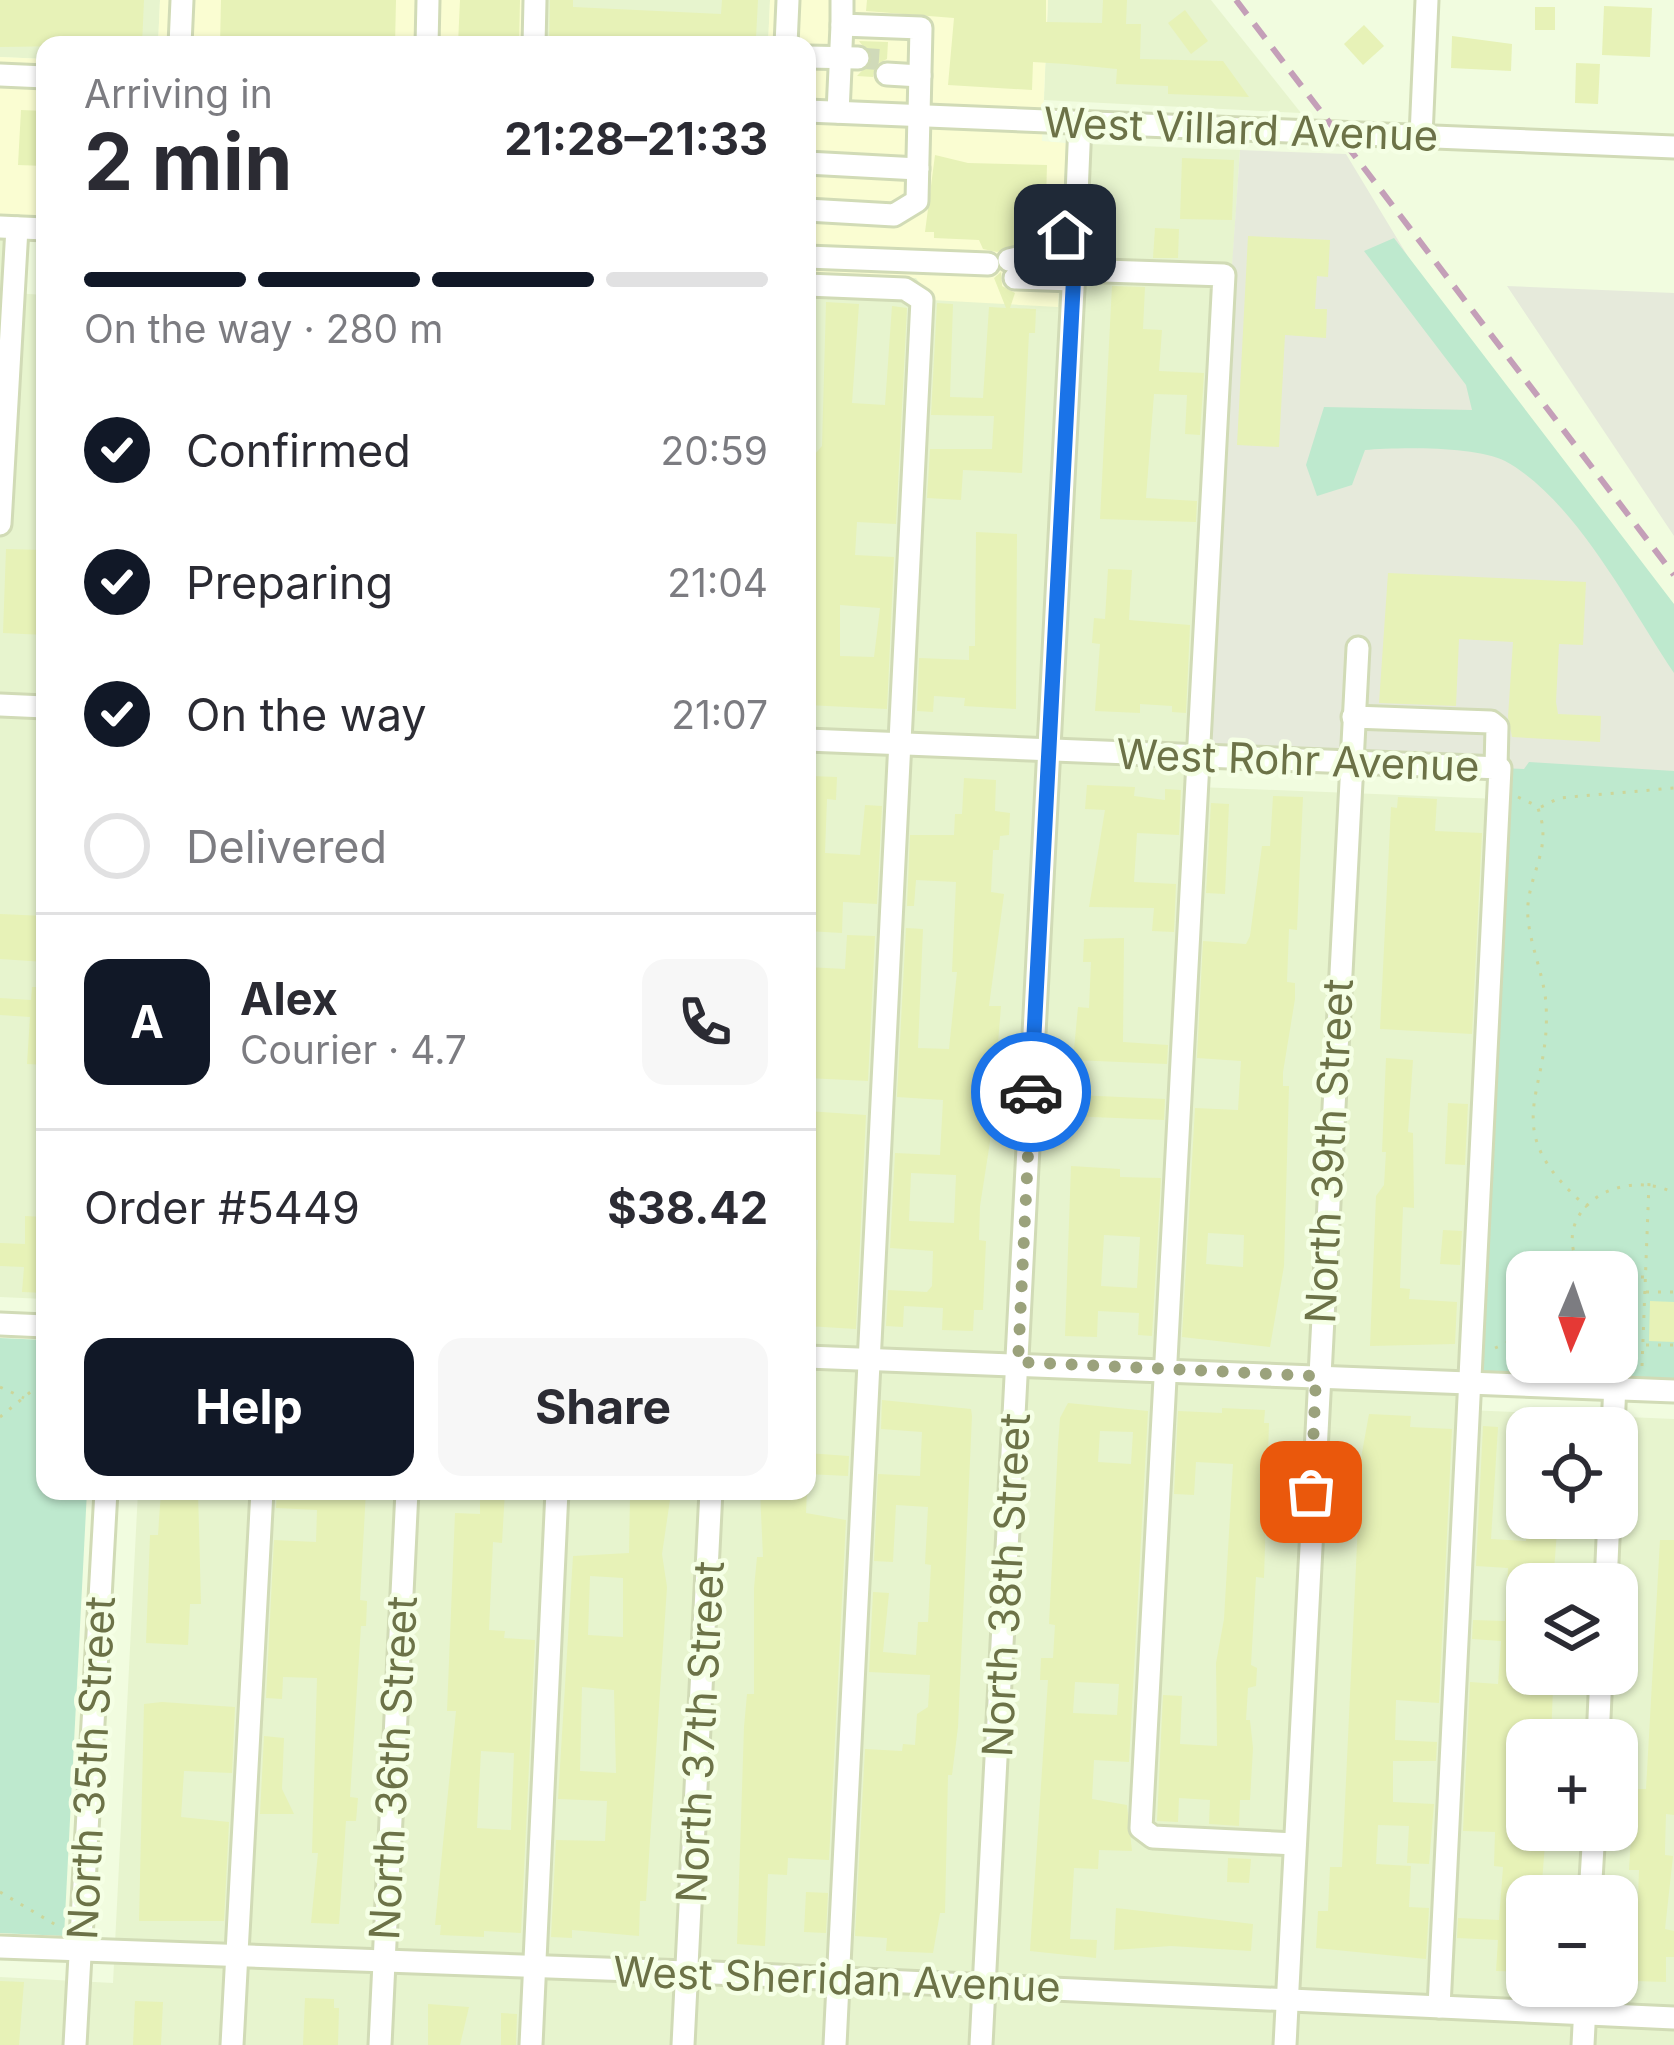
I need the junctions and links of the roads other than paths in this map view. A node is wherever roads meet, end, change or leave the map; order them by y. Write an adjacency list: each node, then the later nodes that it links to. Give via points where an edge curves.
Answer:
1 (182, 0): 8 (street)
2 (428, 0): 9 (street)
3 (535, 0): 10 (street)
4 (788, 0): 11 (street)
5 (842, 0): 7 (street)
6 (1427, 0): 22 (street)
7 (842, 25): 13 (street); 15 (street, via 921,28)
8 (180, 36)
9 (427, 36)
10 (534, 36)
11 (786, 36)
12 (816, 58): 13 (street)
13 (849, 65): 19 (street)
14 (887, 67): 15 (street)
15 (921, 69): 20 (street)
16 (0, 75): 17 (street)
17 (36, 77)
18 (816, 111): 19 (street, West Villard Avenue)
19 (838, 112): 20 (street, West Villard Avenue)
20 (920, 116): 21 (street, West Villard Avenue); 25 (street)
21 (1081, 123): 22 (street, West Villard Avenue); 28 (street, North 38th Street, via 1076,218)
22 (1421, 136): 23 (street, West Villard Avenue)
23 (1674, 147)
24 (816, 163): 25 (street)
25 (918, 169): 26 (street, via 916,201 905,212)
26 (816, 210)
27 (9, 227): 33 (street)
28 (1065, 235): 30 (street, via 1054,249); 31 (street, North 38th Street)
29 (816, 256): 30 (street)
30 (1002, 270): 31 (street)
31 (1074, 275): 40 (street, North 38th Street); 41 (street, via 1224,275)
32 (816, 285): 39 (street, via 904,289 922,300)
33 (0, 524)
34 (1358, 648): 37 (street, North 39th Street)
35 (0, 705): 36 (street)
36 (36, 707)
37 (1354, 717): 42 (street, North 39th Street); 43 (street, via 1491,722)
38 (816, 740): 39 (street, West Rohr Avenue)
39 (902, 744): 40 (street, West Rohr Avenue); 47 (street)
40 (1048, 749): 41 (street, West Rohr Avenue); 48 (street, North 38th Street)
41 (1198, 755): 42 (street, West Rohr Avenue); 49 (street)
42 (1350, 761): 43 (street, West Rohr Avenue); 50 (street, North 39th Street)
43 (1498, 768): 51 (street)
44 (0, 1324): 45 (street)
45 (36, 1326)
46 (816, 1357): 47 (street)
47 (867, 1359): 48 (street); 68 (street)
48 (1018, 1362): 49 (street); 69 (street, North 38th Street)
49 (1168, 1369): 50 (street); 61 (street, via 1141,1828 1154,1837)
50 (1316, 1376): 51 (street); 61 (street, North 39th Street)
51 (1468, 1382): 53 (street); 71 (street)
52 (1616, 1383): 53 (street)
53 (1616, 1388): 54 (street); 55 (street)
54 (1674, 1390)
55 (1615, 1407)
56 (106, 1500): 63 (street, North 35th Street)
57 (262, 1500): 64 (street)
58 (407, 1500): 65 (street, North 36th Street)
59 (557, 1500): 66 (street)
60 (712, 1500): 67 (street, North 37th Street)
61 (1295, 1844): 70 (street, North 39th Street)
62 (0, 1947): 63 (street, West Sheridan Avenue)
63 (81, 1951): 64 (street, West Sheridan Avenue); 75 (street, North 35th Street)
64 (237, 1957): 65 (street, West Sheridan Avenue); 76 (street)
65 (384, 1963): 66 (street, West Sheridan Avenue); 77 (street, North 36th Street)
66 (536, 1967): 67 (street, West Sheridan Avenue); 78 (street)
67 (688, 1972): 68 (street, West Sheridan Avenue); 79 (street, North 37th Street)
68 (838, 1978): 69 (street, West Sheridan Avenue); 80 (street)
69 (984, 1984): 70 (street, West Sheridan Avenue); 81 (street, North 38th Street)
70 (1288, 1999): 71 (street, West Sheridan Avenue); 82 (street, North 39th Street)
71 (1439, 2007): 73 (street, West Sheridan Avenue)
72 (1585, 2007): 73 (street)
73 (1584, 2016): 74 (street, West Sheridan Avenue); 83 (street)
74 (1674, 2018)
75 (75, 2045)
76 (232, 2045)
77 (380, 2045)
78 (532, 2045)
79 (683, 2045)
80 (835, 2045)
81 (981, 2045)
82 (1285, 2045)
83 (1583, 2045)

